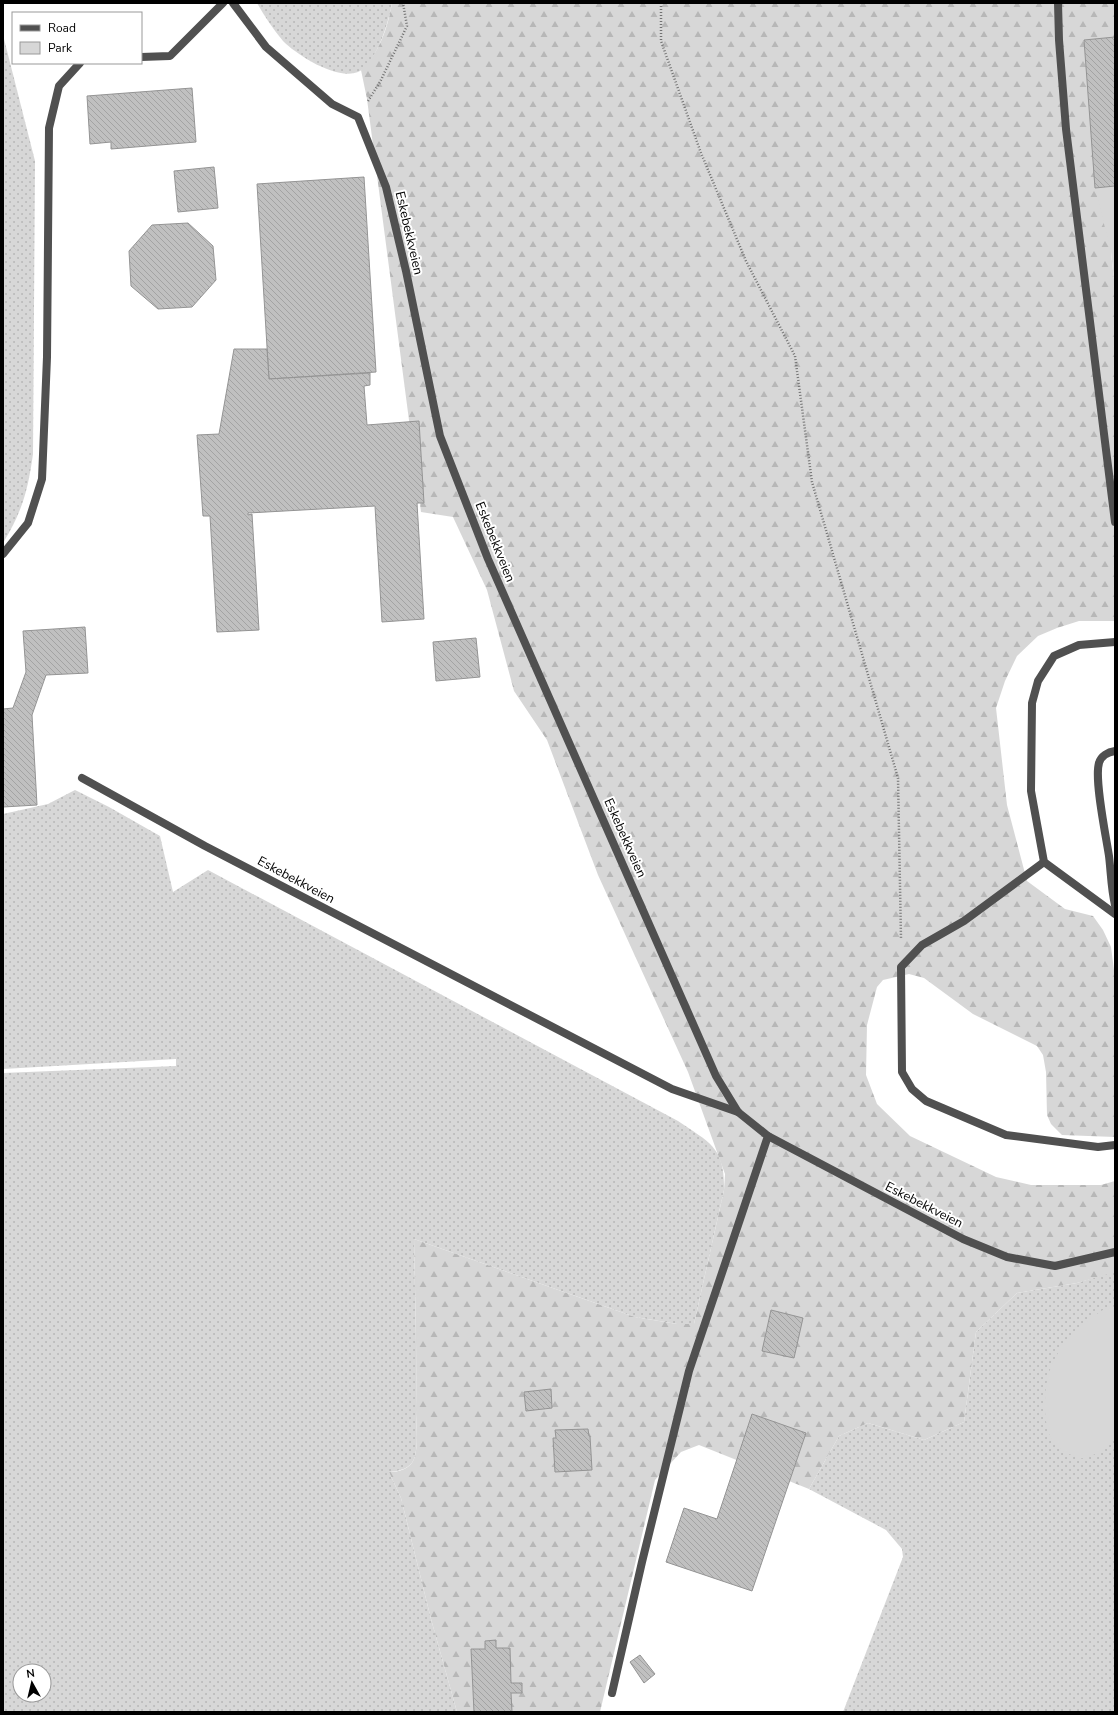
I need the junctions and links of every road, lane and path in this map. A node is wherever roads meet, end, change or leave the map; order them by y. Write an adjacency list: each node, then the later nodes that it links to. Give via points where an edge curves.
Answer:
1 (223, 3): 6 (street, via 170,56)
2 (233, 3): 8 (street, via 266,47 332,104)
3 (403, 3): 8 (path, via 406,26 380,82)
4 (661, 3): 17 (path, via 661,41 701,153 746,260 795,356 812,482 898,778)
5 (1058, 3): 9 (street, via 1066,129)
6 (142, 57)
7 (79, 64): 10 (street, via 59,86 49,128 47,357 42,479 28,524)
8 (358, 117): 18 (street, Eskebekkveien, via 386,187 440,436 488,560 716,1076)
9 (1115, 522)
10 (3, 554)
11 (1115, 642): 14 (street, via 1079,645 1054,656 1038,681 1032,703 1031,790)
12 (1115, 751): 15 (street, via 1108,752 1098,764)
13 (82, 778): 18 (street, Eskebekkveien, via 212,850 672,1089)
14 (1044, 862): 16 (street); 17 (street, via 964,921 922,945)
15 (1115, 905)
16 (1115, 914)
17 (901, 967): 20 (street, via 902,1072 912,1089 926,1101 1006,1135 1098,1147)
18 (738, 1112): 19 (street, Eskebekkveien)
19 (768, 1136): 21 (street, Eskebekkveien, via 963,1239 1007,1257 1055,1266); 22 (street, via 689,1371)
20 (1115, 1145)
21 (1115, 1252)
22 (612, 1693)

